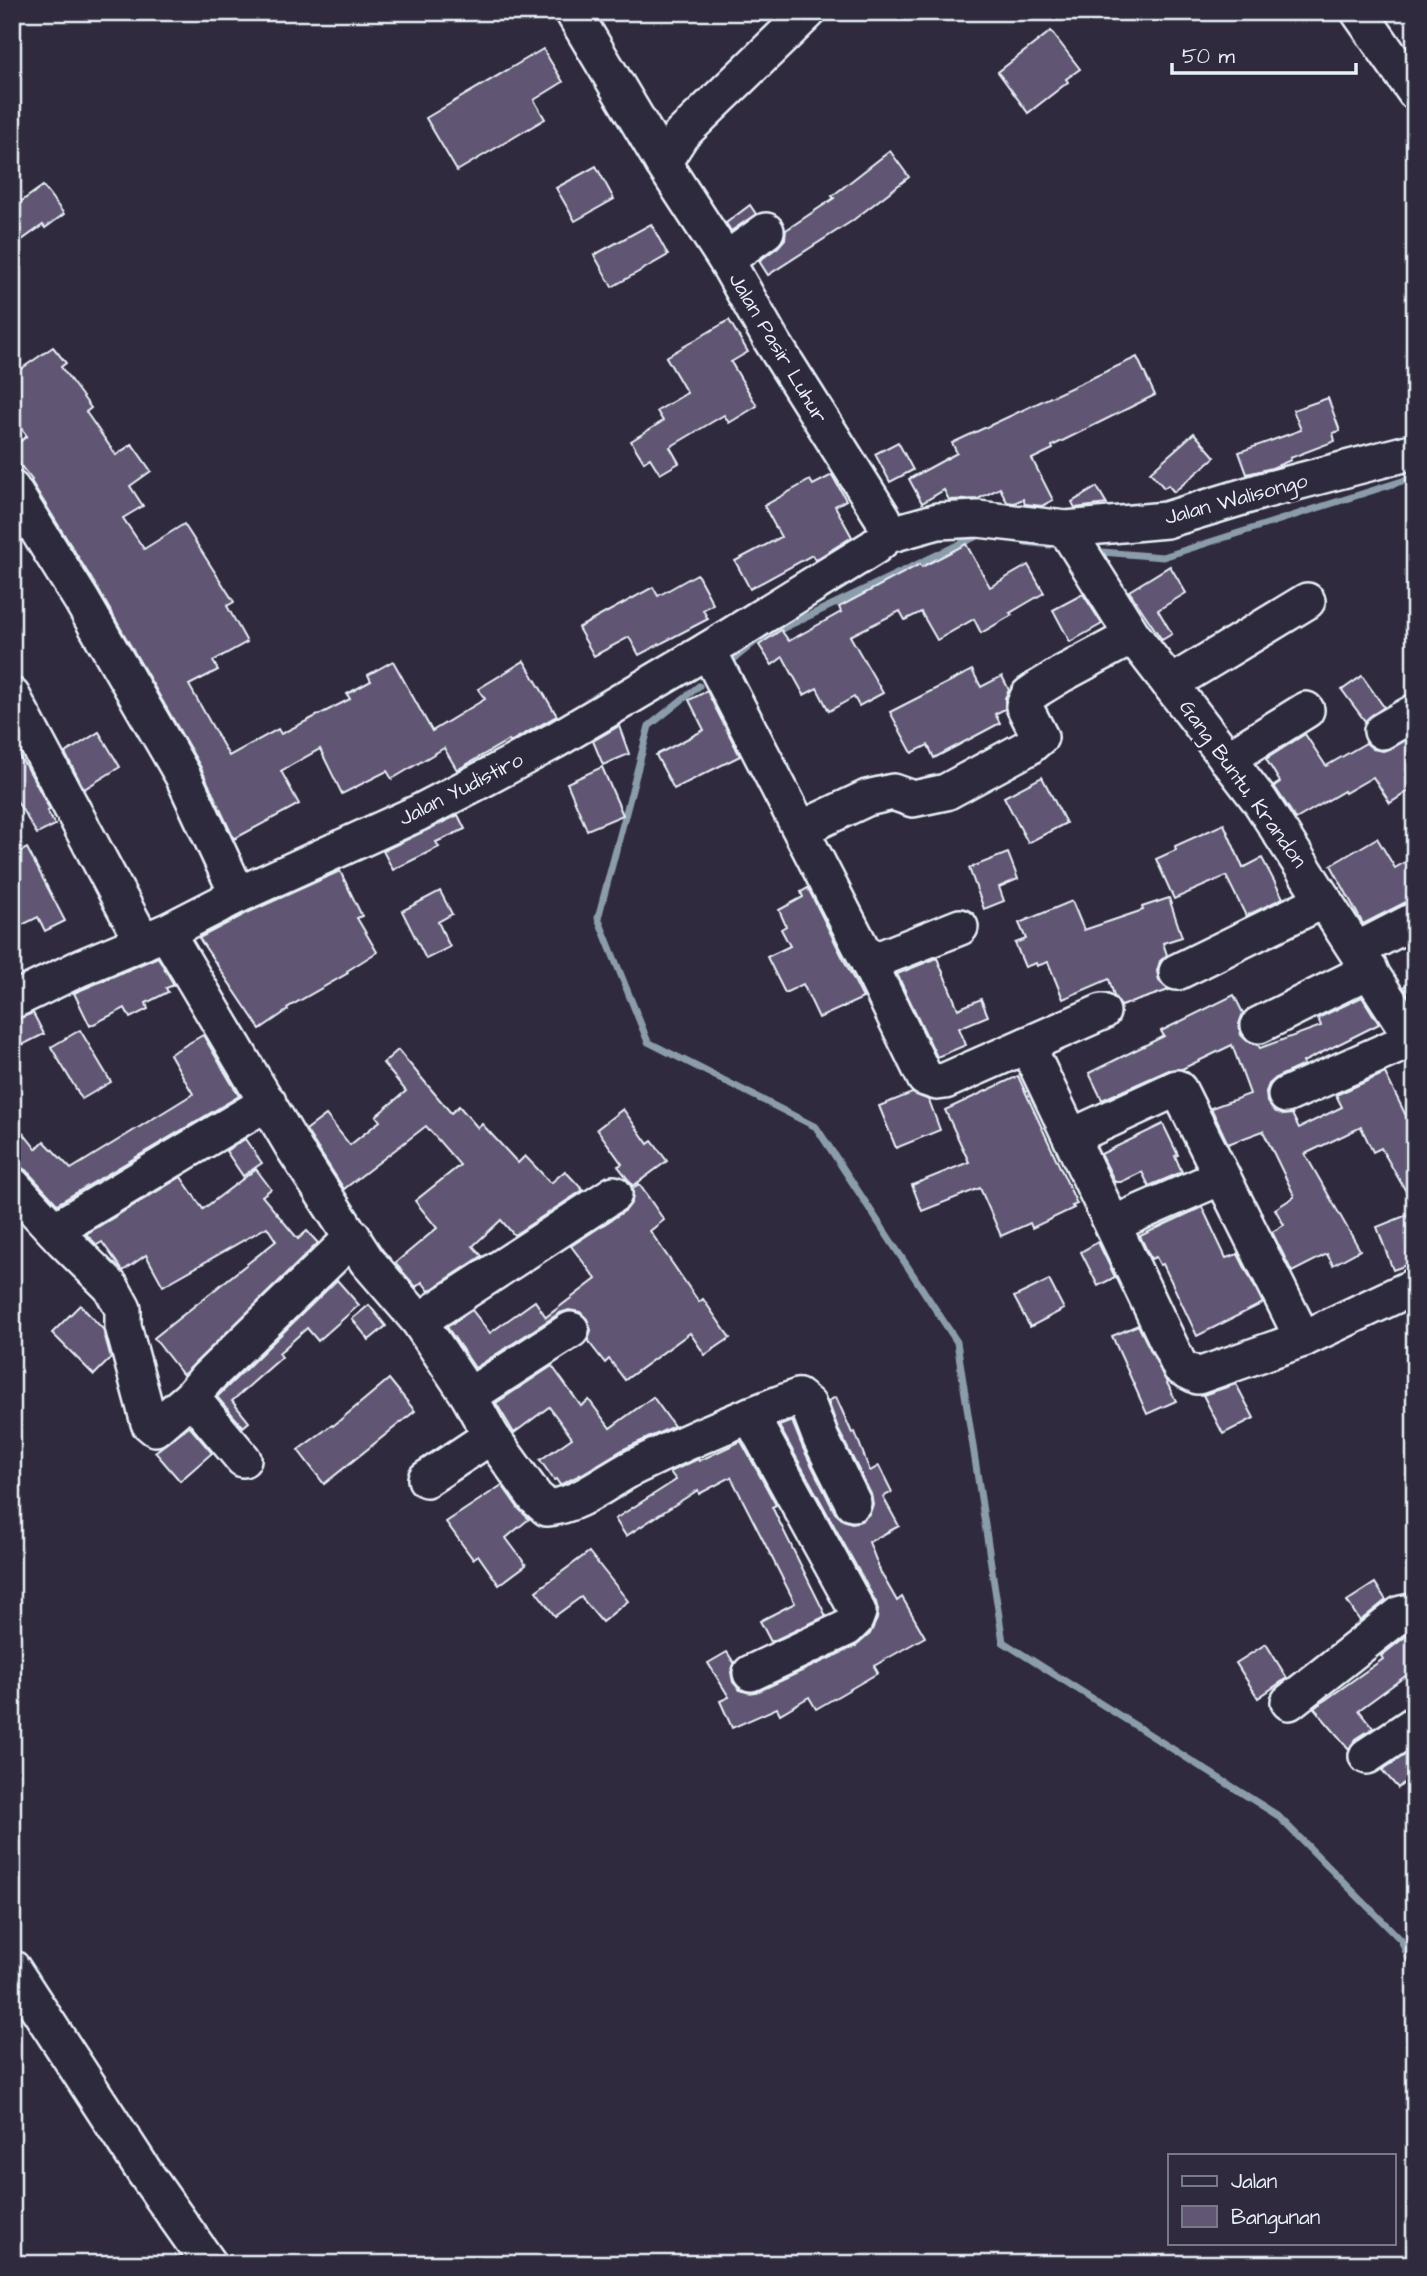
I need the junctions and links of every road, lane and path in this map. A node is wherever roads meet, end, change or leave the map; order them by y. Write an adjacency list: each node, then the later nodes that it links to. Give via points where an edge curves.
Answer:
1 (573, 12): 5 (street, Jalan Pasir Luhur)
2 (808, 12): 5 (street, via 681,135)
3 (1359, 12): 4 (street)
4 (1415, 92)
5 (663, 163): 7 (street, Jalan Pasir Luhur)
6 (766, 231): 7 (street)
7 (726, 260): 11 (street, Jalan Pasir Luhur, via 769,338 883,518)
8 (1415, 450): 10 (street, Jalan Walisongo, via 1166,520)
9 (12, 489): 22 (street, via 183,776)
10 (1066, 529): 11 (street, Jalan Walisongo, via 978,519 938,522); 13 (street, Gang Buntu, Krandon)
11 (888, 535): 14 (street, Jalan Yudistiro)
12 (1307, 601): 15 (street)
13 (1133, 636): 15 (street, Gang Buntu, Krandon); 21 (street, via 1029,695 1024,706 1040,737 1027,748 946,792 913,799 892,792 867,797)
14 (708, 650): 21 (street); 22 (street, Jalan Yudistiro, via 554,741 429,807)
15 (1170, 684): 20 (street, Gang Buntu, Krandon)
16 (12, 696): 26 (street)
17 (1306, 710): 20 (street)
18 (1415, 712): 19 (street)
19 (1382, 731)
20 (1227, 759): 23 (street, Gang Buntu, Krandon)
21 (801, 829): 28 (street)
22 (238, 895): 26 (street, Jalan Yudistiro)
23 (1324, 900): 27 (street, Gang Buntu, Krandon); 29 (street)
24 (1415, 920): 27 (street)
25 (960, 927): 28 (street)
26 (154, 937): 30 (street, Jalan Yudistiro); 36 (street)
27 (1363, 960): 32 (street); 33 (street, Gang Buntu, Krandon)
28 (869, 963): 34 (street, via 921,1075 928,1080 945,1081)
29 (1177, 972)
30 (12, 1001)
31 (1102, 1012): 34 (street)
32 (1259, 1025)
33 (1414, 1040): 35 (street)
34 (1027, 1045): 37 (street)
35 (1286, 1095)
36 (268, 1102): 42 (street); 43 (street)
37 (1071, 1136): 38 (street, via 1177,1088); 41 (street)
38 (1221, 1177): 41 (street); 47 (street)
39 (12, 1185): 42 (street)
40 (614, 1194): 45 (street)
41 (1113, 1224): 47 (street, via 1185,1371 1198,1376)
42 (54, 1230): 49 (street, via 111,1287 123,1309 123,1326 149,1423 155,1428)
43 (354, 1237): 45 (street, via 367,1261); 49 (street)
44 (1415, 1286): 47 (street)
45 (419, 1321): 48 (street)
46 (571, 1330): 48 (street)
47 (1303, 1339)
48 (469, 1396): 51 (street)
49 (191, 1397): 52 (street)
50 (750, 1415): 51 (street, via 633,1468 566,1506 547,1508); 54 (street, via 798,1396 803,1399); 56 (street, via 858,1612 847,1628)
51 (491, 1436): 53 (street)
52 (243, 1459)
53 (426, 1479)
54 (853, 1503)
55 (1415, 1611): 57 (street, via 1401,1614)
56 (751, 1673)
57 (1289, 1702)
58 (1415, 1724): 59 (street)
59 (1367, 1756)
60 (12, 1968): 61 (street)
61 (209, 2264)

